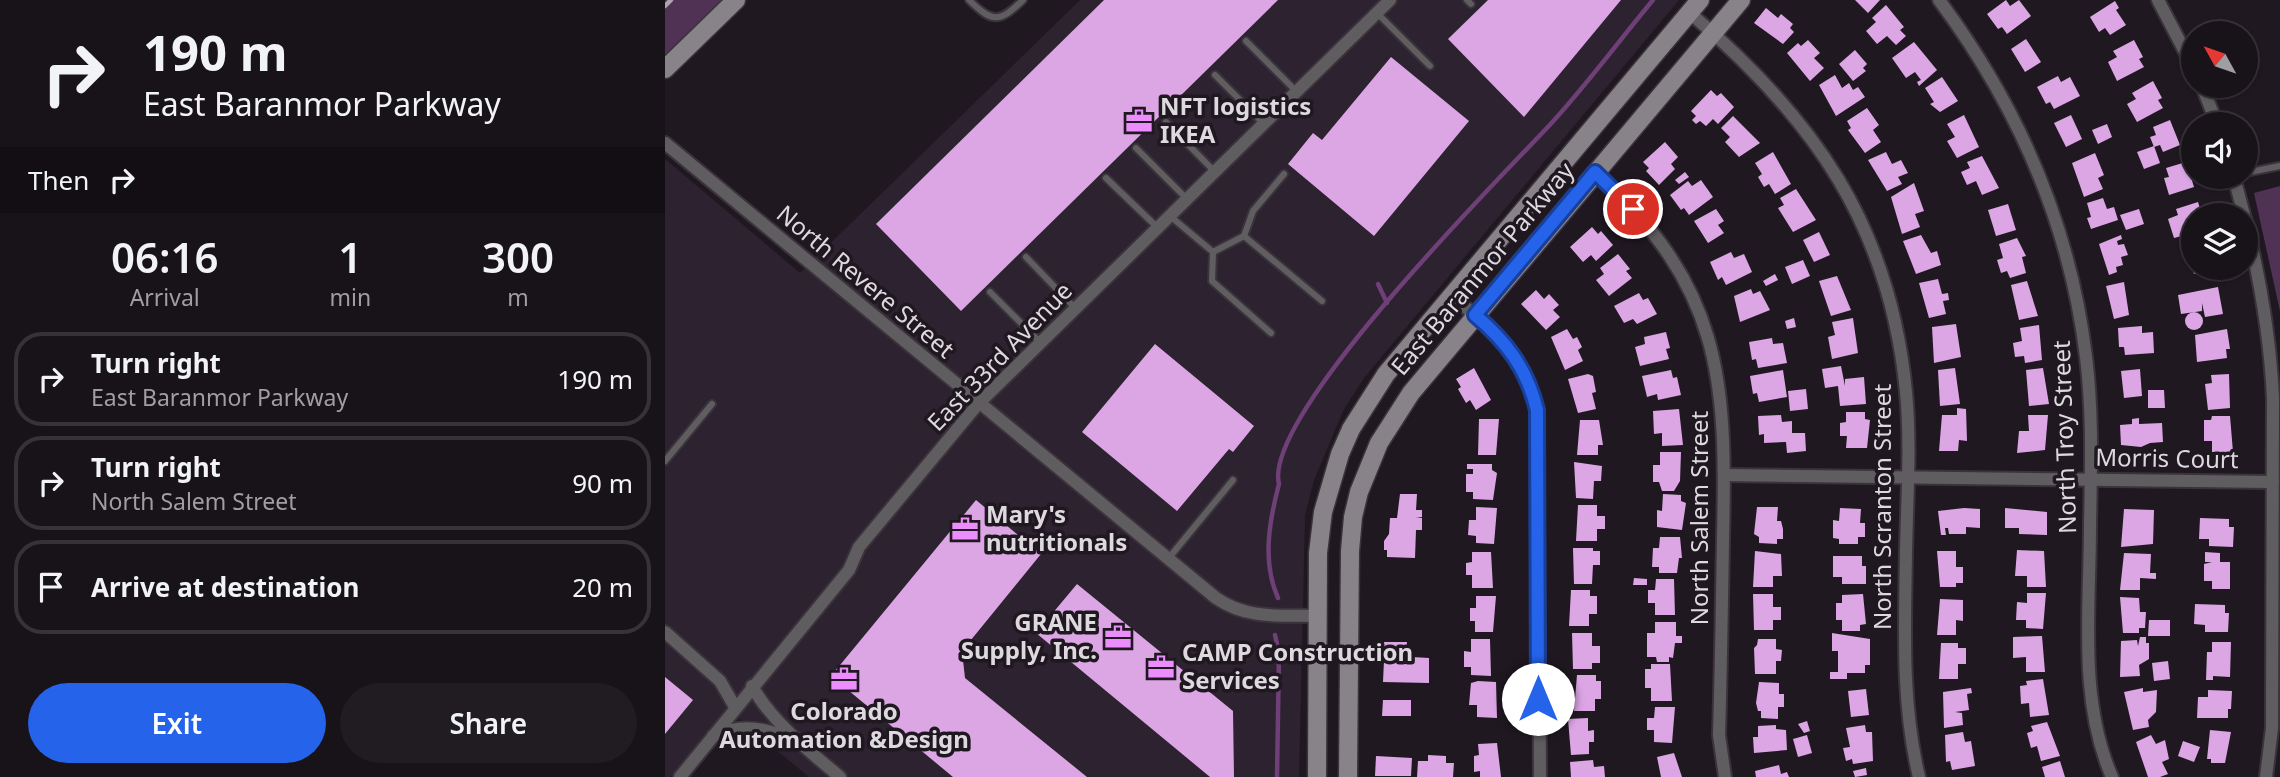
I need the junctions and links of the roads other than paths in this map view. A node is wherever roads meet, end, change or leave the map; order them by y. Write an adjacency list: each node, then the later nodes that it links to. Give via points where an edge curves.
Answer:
1 (736, 0): 14 (street)
2 (969, 0): 3 (lane, via 995,18 1007,15)
3 (1023, 0)
4 (1390, 0): 9 (street, East 33rd Avenue)
5 (1741, 0): 10 (street, East Baranmor Parkway)
6 (1938, 0): 46 (street, North Troy Street, via 2009,108 2059,225 2087,359)
7 (2158, 0): 12 (street)
8 (1695, 6): 10 (street, North Scranton Street); 35 (street, East Baranmor Parkway)
9 (1377, 13): 13 (lane); 16 (street, East 33rd Avenue)
10 (1713, 33): 24 (street, East Baranmor Parkway); 45 (street, North Scranton Street, via 1802,123 1837,174 1864,227 1884,280 1901,357 1908,419)
11 (1246, 41): 16 (lane)
12 (2181, 44)
13 (1430, 66)
14 (665, 69)
15 (1215, 75): 18 (lane)
16 (1297, 92): 18 (street, East 33rd Avenue)
17 (1166, 121): 23 (lane)
18 (1264, 124): 23 (street, East 33rd Avenue)
19 (665, 143): 42 (street, North Revere Street)
20 (1136, 148): 27 (lane)
21 (2280, 166): 22 (lane)
22 (2258, 170)
23 (1215, 172): 27 (street, East 33rd Avenue)
24 (1595, 172): 38 (street, East Baranmor Parkway); 44 (street, North Salem Street, via 1664,246 1695,301 1716,366)
25 (1284, 174): 30 (lane, via 1253,211)
26 (1106, 178): 29 (lane)
27 (1187, 200): 28 (street, East 33rd Avenue)
28 (1170, 216): 29 (street, East 33rd Avenue); 31 (lane)
29 (1158, 228): 37 (street, East 33rd Avenue)
30 (1244, 236): 31 (lane); 36 (lane)
31 (1213, 252): 39 (lane, via 1212,281)
32 (1025, 257): 37 (lane)
33 (2258, 274): 48 (street, via 2271,359)
34 (990, 292): 40 (lane)
35 (1451, 295): 38 (street); 50 (street, East Baranmor Parkway, via 1386,374 1339,454 1322,512)
36 (1322, 301)
37 (1075, 309): 40 (street, East 33rd Avenue)
38 (1475, 315): 59 (street, East Baranmor Parkway, via 1392,420 1359,492 1350,551); 60 (street, via 1517,359 1537,410)
39 (1271, 333)
40 (1040, 342): 42 (street, East 33rd Avenue)
41 (712, 404): 43 (lane)
42 (978, 404): 49 (street, North Revere Street); 52 (street, East 33rd Avenue, via 859,547 849,570)
43 (665, 461)
44 (1725, 475): 45 (street, Morris Court); 61 (street, North Salem Street, via 1719,735)
45 (1906, 477): 46 (street, Morris Court); 62 (street, North Scranton Street, via 1905,662)
46 (2090, 479): 48 (street, Morris Court); 63 (street, North Troy Street, via 2089,683)
47 (1233, 480): 49 (lane)
48 (2273, 482): 64 (street, via 2272,728)
49 (1168, 559): 50 (street, North Revere Street, via 1241,612)
50 (1318, 616): 58 (street, East Baranmor Parkway)
51 (665, 632): 53 (street, via 720,681)
52 (753, 686): 53 (street, East 33rd Avenue); 55 (street)
53 (736, 707): 54 (street, East 33rd Avenue)
54 (713, 736): 55 (street, via 734,728 754,728); 56 (street, East 33rd Avenue)
55 (804, 748): 57 (street)
56 (680, 777)
57 (840, 777)
58 (1317, 777)
59 (1348, 777)
60 (1541, 777)
61 (1725, 777)
62 (1919, 777)
63 (2112, 777)
64 (2266, 777)

